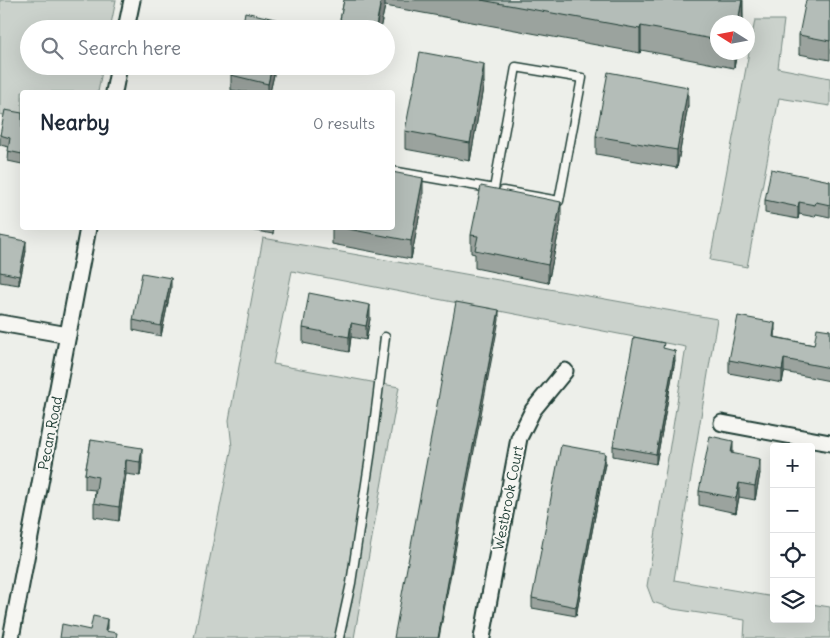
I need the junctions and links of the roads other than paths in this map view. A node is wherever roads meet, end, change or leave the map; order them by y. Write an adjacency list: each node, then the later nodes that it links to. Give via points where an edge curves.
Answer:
1 (132, 0): 2 (street)
2 (128, 20)
3 (117, 75): 4 (street)
4 (114, 90)
5 (395, 172): 6 (lane)
6 (494, 189): 6 (lane, via 516,67 582,78 559,201)
7 (88, 230): 9 (street, Pecan Road)
8 (0, 323): 9 (street)
9 (68, 335): 14 (street, Pecan Road)
10 (385, 337): 15 (lane, via 353,573)
11 (565, 371): 16 (street, Westbrook Court, via 533,410 519,438)
12 (722, 423): 13 (street)
13 (830, 443)
14 (11, 638)
15 (339, 638)
16 (482, 638)

